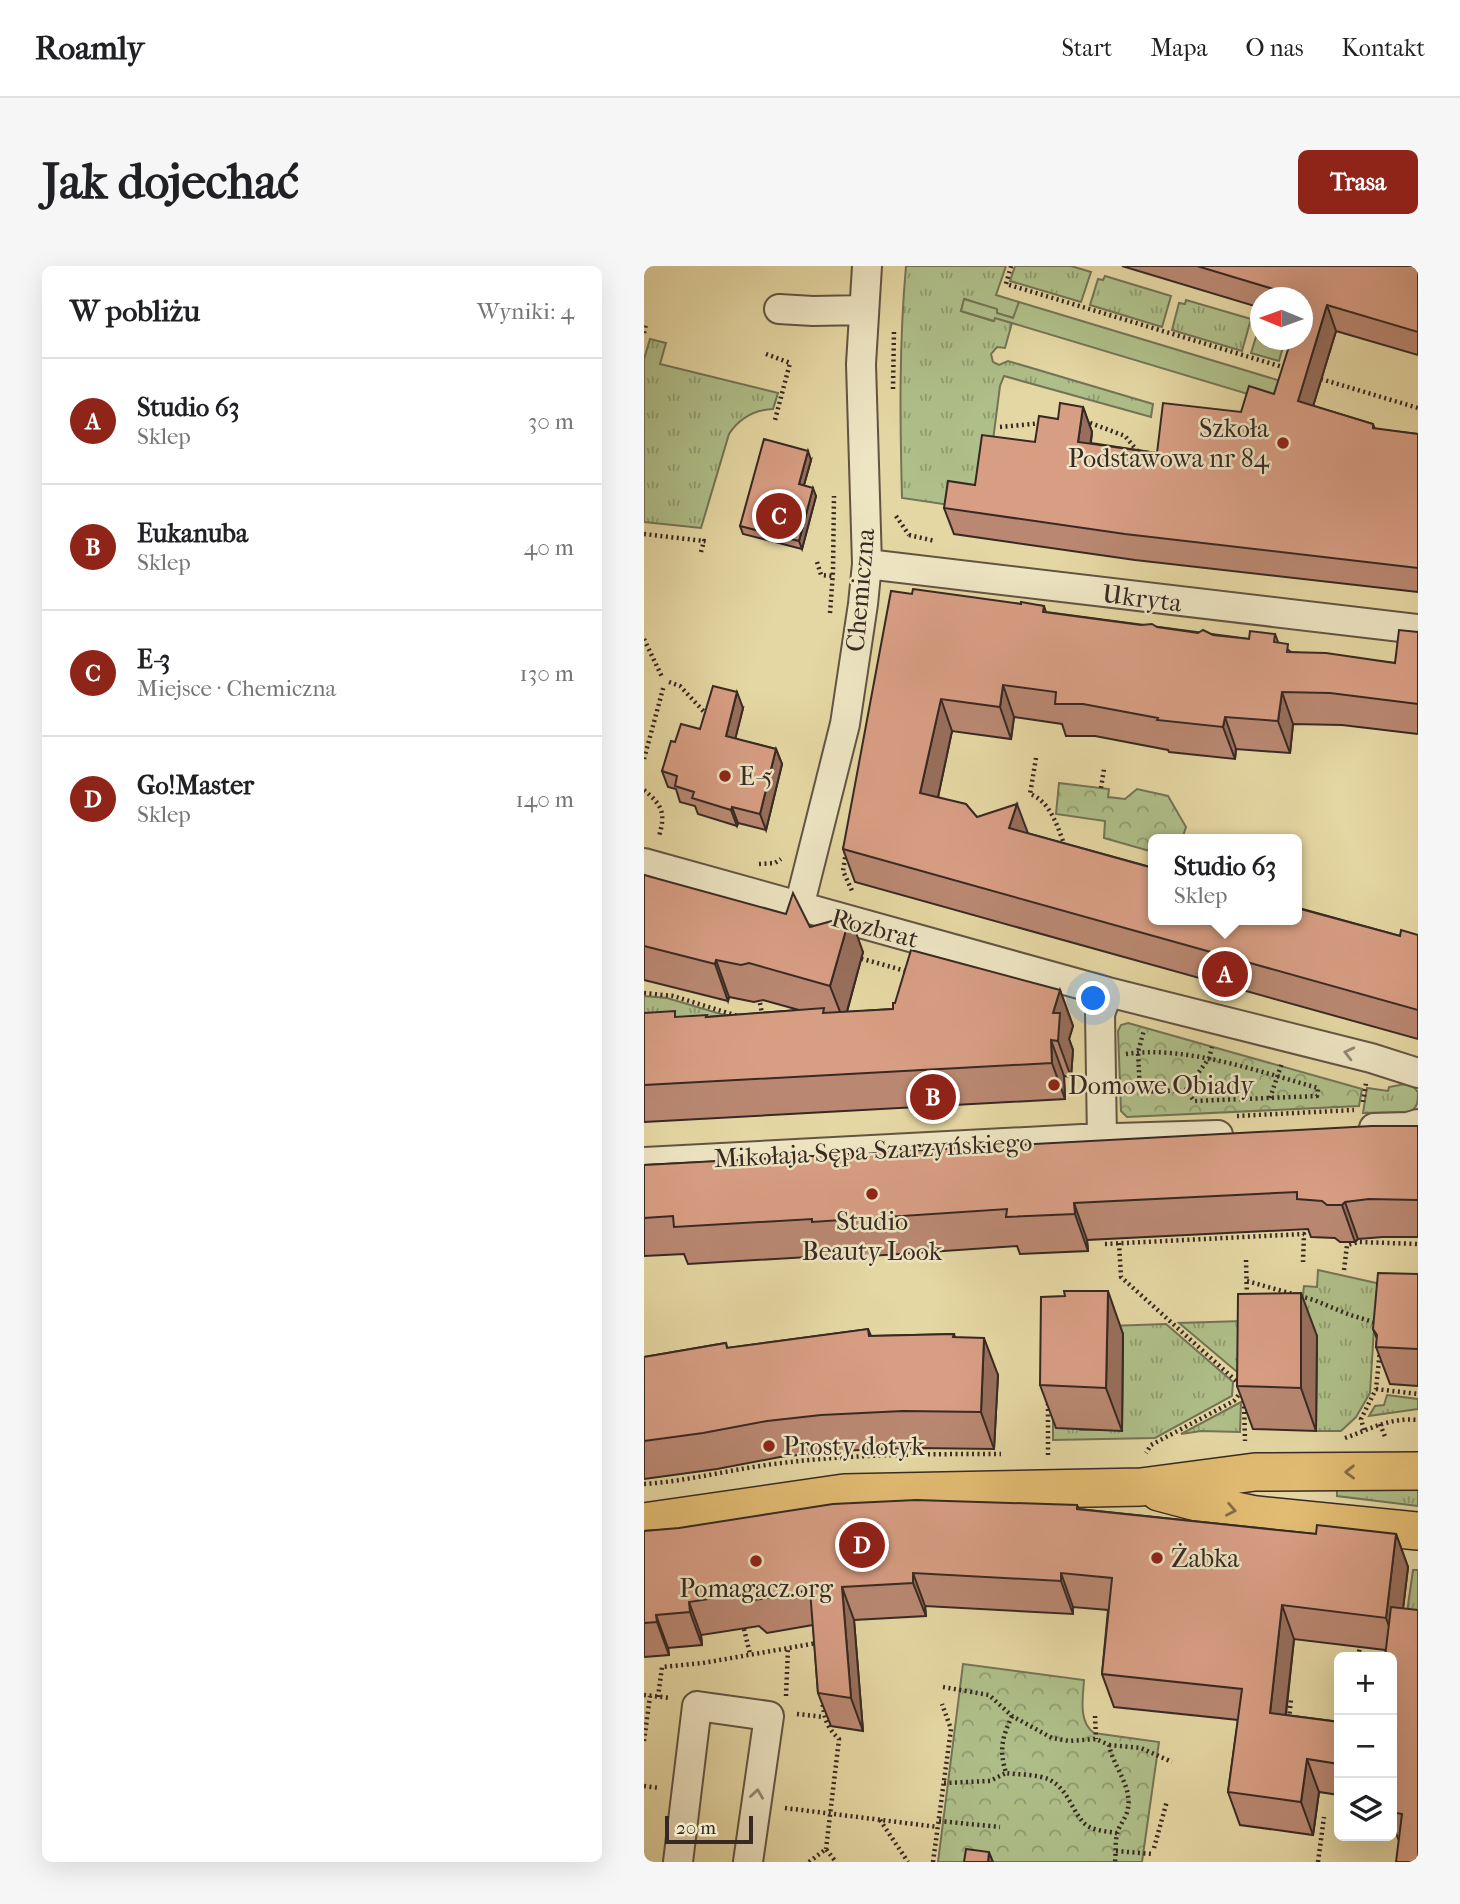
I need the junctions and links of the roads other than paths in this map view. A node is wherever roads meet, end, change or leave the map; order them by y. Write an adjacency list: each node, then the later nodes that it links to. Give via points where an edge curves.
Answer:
1 (867, 266): 3 (street, Chemiczna)
2 (779, 309): 3 (street)
3 (864, 310): 4 (street, Chemiczna, via 861,364)
4 (867, 564): 5 (street, Ukryta); 7 (street, Chemiczna, via 845,724)
5 (1418, 629)
6 (644, 863): 7 (street, Rozbrat)
7 (799, 907): 8 (street, Rozbrat)
8 (1108, 992): 9 (street, one-way to 8); 13 (street, via 1100,1014)
9 (1418, 1073)
10 (1352, 1120): 11 (street, via 1408,1127)
11 (1418, 1124)
12 (1240, 1125): 13 (street, Mikołaja Sępa-Szarzyńskiego)
13 (1102, 1139): 14 (street, Mikołaja Sępa-Szarzyńskiego)
14 (644, 1162)
15 (1140, 1464): 16 (main road, one-way to 15, via 1255,1472); 17 (main road, via 844,1493); 18 (main road, one-way to 18, via 1212,1506 1256,1515)
16 (1418, 1471)
17 (644, 1522)
18 (1418, 1531)
19 (678, 1862): 20 (street, one-way to 19, via 768,1716 697,1706)
20 (748, 1862)

